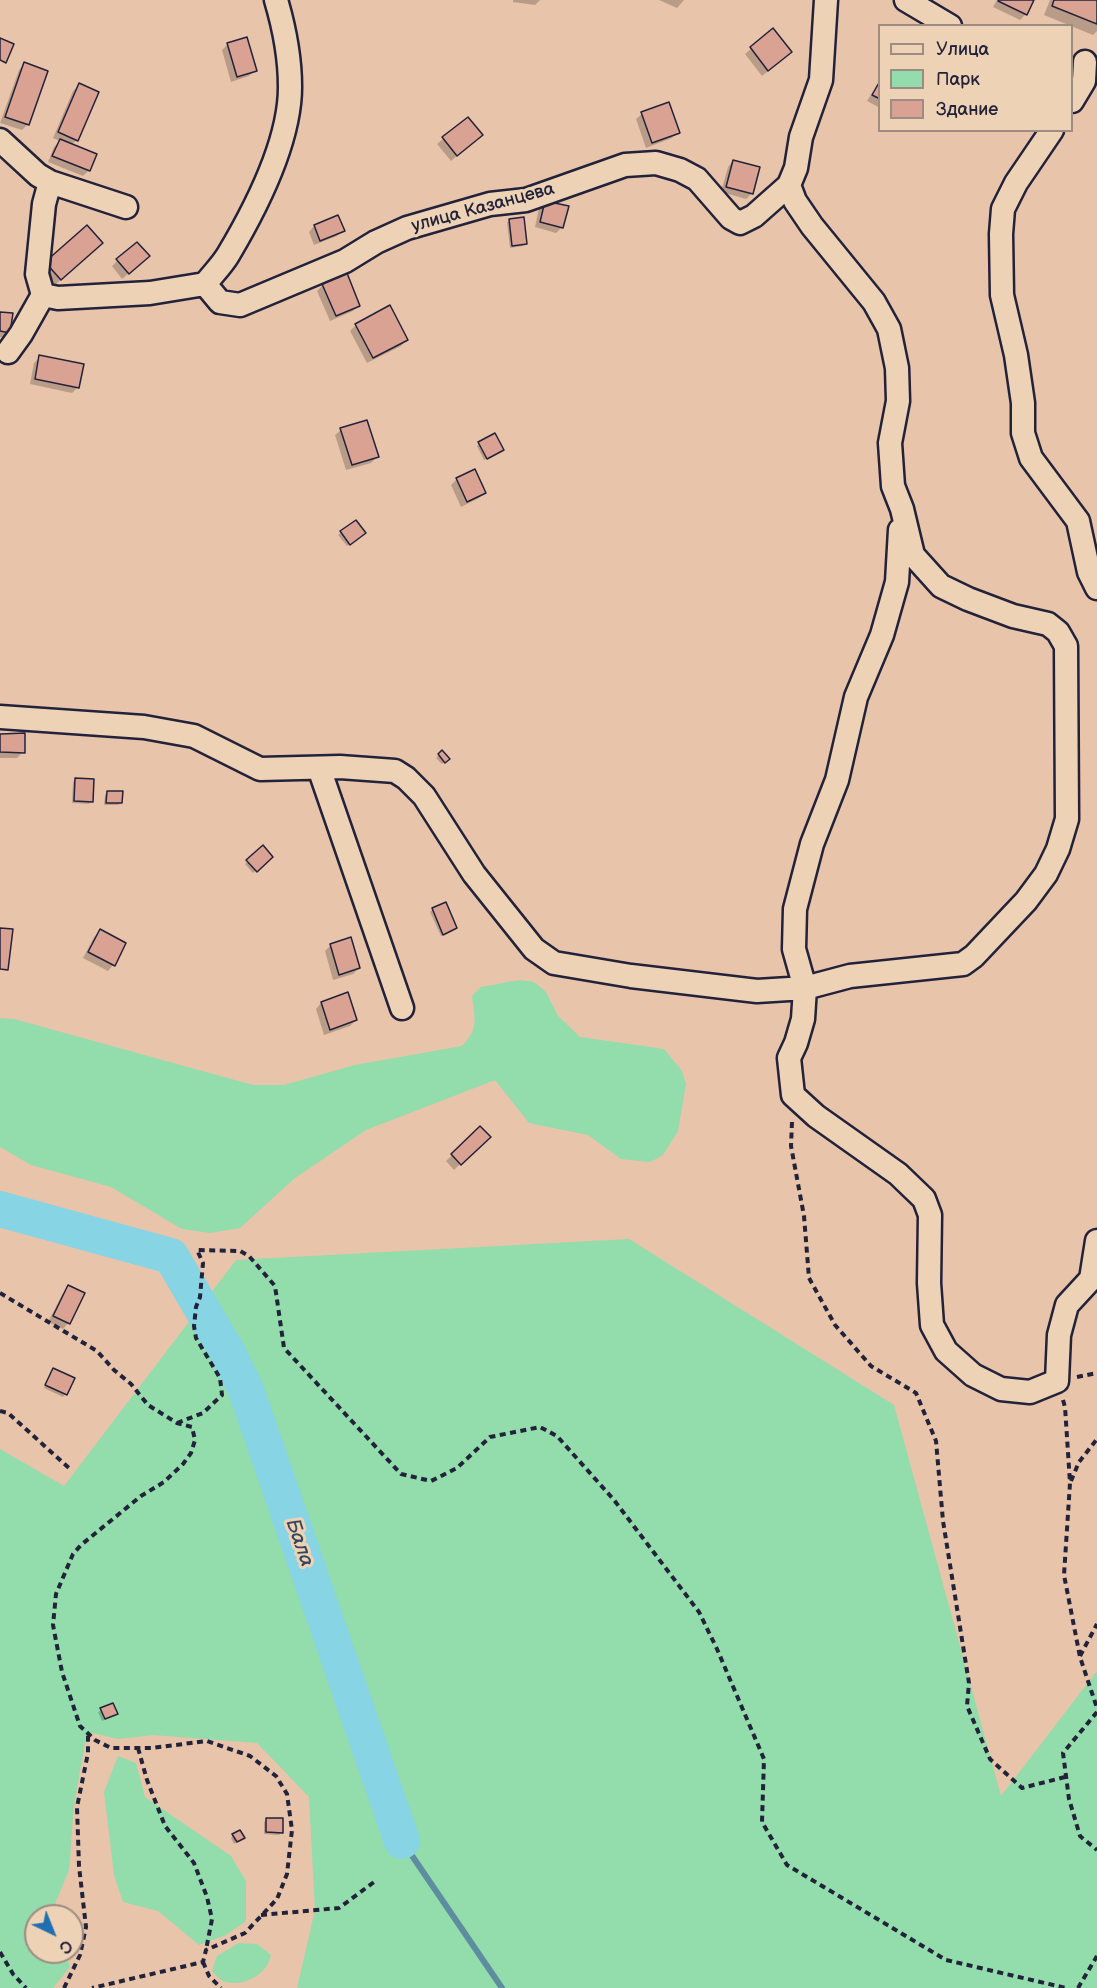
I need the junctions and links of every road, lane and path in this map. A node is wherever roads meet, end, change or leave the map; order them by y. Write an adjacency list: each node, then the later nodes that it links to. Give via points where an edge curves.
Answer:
1 (276, 0): 12 (street, via 290,87 285,126 262,190 227,256)
2 (826, 0): 10 (street, via 821,80)
3 (906, 0): 4 (street)
4 (947, 24)
5 (1085, 60): 6 (street, via 1084,81)
6 (1073, 98)
7 (1051, 132): 16 (street, via 1003,209 1002,295 1016,355 1023,433 1031,458 1078,521 1089,572)
8 (0, 140): 9 (street)
9 (50, 182): 11 (street); 13 (street, via 37,274)
10 (789, 185): 12 (street, улица Казанцева, via 754,216 740,223 731,218 697,178 656,163 626,165 526,200 490,204 407,228 345,261 240,305 220,302); 15 (street, via 812,226 874,302 889,328 897,368 898,401 890,444 893,486)
11 (126, 207)
12 (205, 284): 13 (street, via 150,293 58,298)
13 (43, 295): 14 (street)
14 (8, 352)
15 (902, 509): 19 (street, via 897,582 882,635 856,697 837,780 816,831 798,896 794,949); 19 (street, via 913,555 941,586 1012,616 1048,624 1066,646 1067,819 1046,874 1026,901 963,964 849,976)
16 (1097, 588)
17 (0, 717): 18 (street, via 144,727 194,736 260,769)
18 (319, 768): 19 (street, via 395,771 406,778 424,796 474,874 534,949 554,963 618,975 758,991); 20 (street)
19 (805, 988): 21 (street, via 803,1018 789,1058)
20 (402, 1008)
21 (793, 1095): 24 (street, via 924,1198 930,1215 932,1325 946,1351 973,1375 1001,1389 1030,1392); 35 (path, via 791,1146 804,1216 809,1278 835,1326 871,1366 916,1393 936,1442 943,1521 969,1683 967,1706 990,1759 1022,1788)
22 (1097, 1241): 24 (street, via 1091,1279 1067,1305 1059,1335)
23 (0, 1293): 26 (path, via 97,1351 148,1404)
24 (1057, 1381): 29 (path, via 1065,1407)
25 (0, 1411): 28 (path, via 8,1413)
26 (177, 1423): 33 (path, via 192,1427 195,1440 191,1453 169,1478 81,1545 73,1554 56,1594 53,1625 62,1672 80,1726); 47 (path, via 203,1413 222,1395 220,1378 196,1338 203,1263 197,1250 240,1251 275,1286 284,1348 401,1474 431,1481 457,1468 490,1437 540,1427 557,1436 614,1500 699,1612 764,1758 762,1822 787,1864 946,1960)
27 (1097, 1439): 29 (path, via 1079,1462)
28 (69, 1468)
29 (1070, 1483): 31 (path, via 1064,1575)
30 (1097, 1624): 31 (path)
31 (1080, 1657): 32 (path)
32 (1097, 1710): 35 (path, via 1063,1753)
33 (88, 1734): 34 (path, via 111,1748); 44 (path, via 77,1807 86,1927 80,1955)
34 (138, 1748): 38 (path, via 207,1741 250,1756 276,1776 287,1794 292,1830 288,1874 277,1899); 39 (path, via 165,1826 195,1863 207,1897 212,1920)
35 (1065, 1777): 36 (path, via 1080,1836)
36 (1097, 1850)
37 (374, 1882): 38 (path, via 339,1908)
38 (260, 1915): 39 (path, via 245,1933)
39 (206, 1950): 42 (path)
40 (0, 1952): 43 (path)
41 (1097, 1956): 48 (path)
42 (203, 1962): 45 (path); 46 (path, via 209,1976)
43 (26, 1988)
44 (64, 1988)
45 (93, 1988)
46 (221, 1988)
47 (1066, 1988)
48 (1078, 1988)

